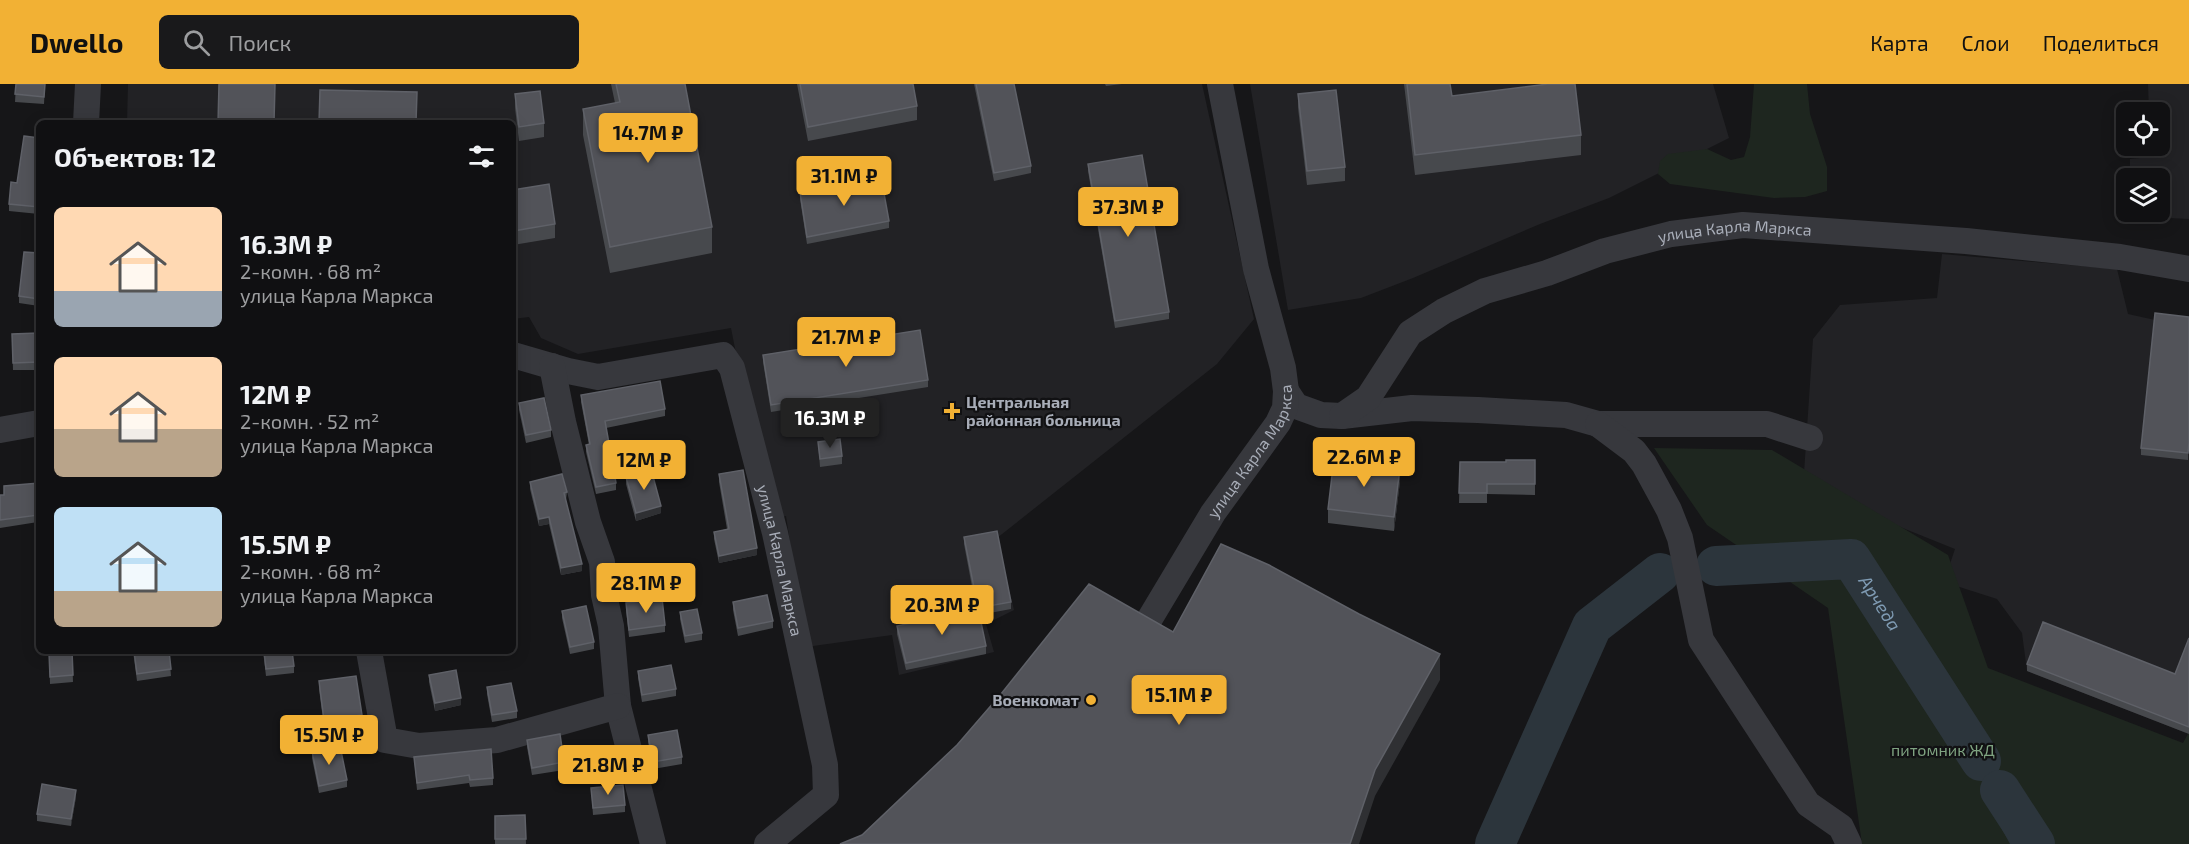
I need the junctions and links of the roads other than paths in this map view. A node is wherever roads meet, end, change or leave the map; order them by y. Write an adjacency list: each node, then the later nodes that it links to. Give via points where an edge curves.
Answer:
1 (88, 84): 3 (street)
2 (1220, 84): 7 (street, улица Карла Маркса, via 1256,269)
3 (86, 120)
4 (2189, 269): 8 (street, улица Карла Маркса, via 2120,257 1966,241 1743,225 1671,234 1605,251 1485,291 1444,311 1410,333 1368,398)
5 (516, 356): 6 (street, улица Карла Маркса)
6 (552, 366): 15 (street, via 588,522 602,562); 17 (street, улица Карла Маркса, via 598,377 723,355 732,368 775,533 825,765 826,795)
7 (1286, 391): 8 (street, via 1296,406 1321,415); 13 (street, улица Карла Маркса, via 1285,408 1278,423 1213,513)
8 (1341, 416): 10 (street, via 1412,408 1478,410 1566,415)
9 (36, 424): 11 (street)
10 (1598, 424): 12 (street, via 1767,423); 18 (street, via 1634,451 1669,510 1680,538 1701,640 1808,804 1841,827)
11 (0, 430)
12 (1810, 438)
13 (1146, 625)
14 (370, 654): 15 (street, via 385,740 419,746 497,740)
15 (618, 706): 16 (street)
16 (653, 844)
17 (767, 844)
18 (1849, 844)

